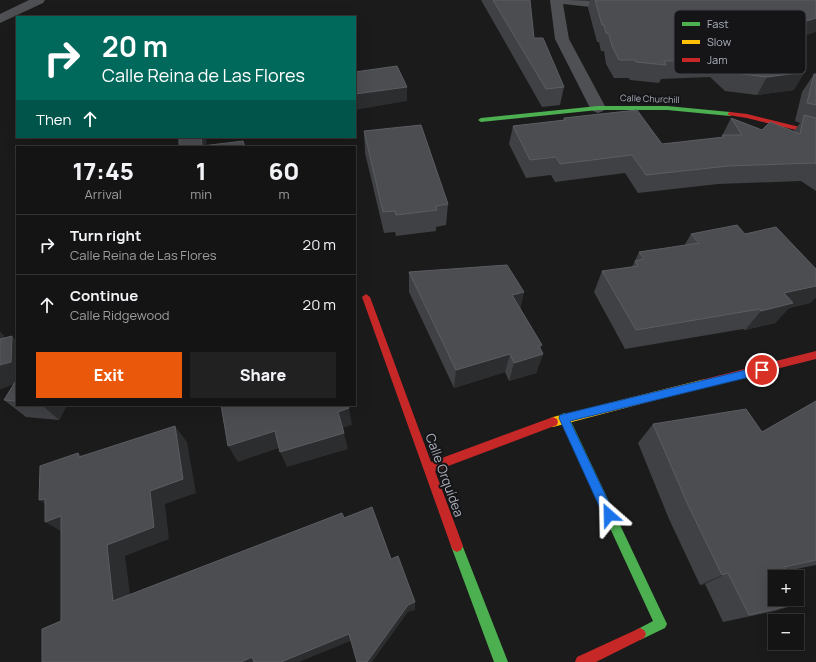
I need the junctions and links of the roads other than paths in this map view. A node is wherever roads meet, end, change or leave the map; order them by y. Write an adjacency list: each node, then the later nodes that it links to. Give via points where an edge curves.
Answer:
1 (39, 0): 5 (street)
2 (556, 0): 6 (street, via 562,39)
3 (560, 0): 4 (street)
4 (627, 7)
5 (0, 19)
6 (598, 108): 7 (street, Calle Churchill); 8 (street, Calle Churchill, via 667,108 747,116)
7 (481, 120)
8 (816, 133)
9 (366, 297): 12 (street, Calle Orquídea)
10 (816, 355): 11 (street)
11 (564, 418): 12 (street); 14 (street, via 661,624)
12 (428, 468): 13 (street, Calle Orquídea)
13 (501, 662)
14 (582, 662)

